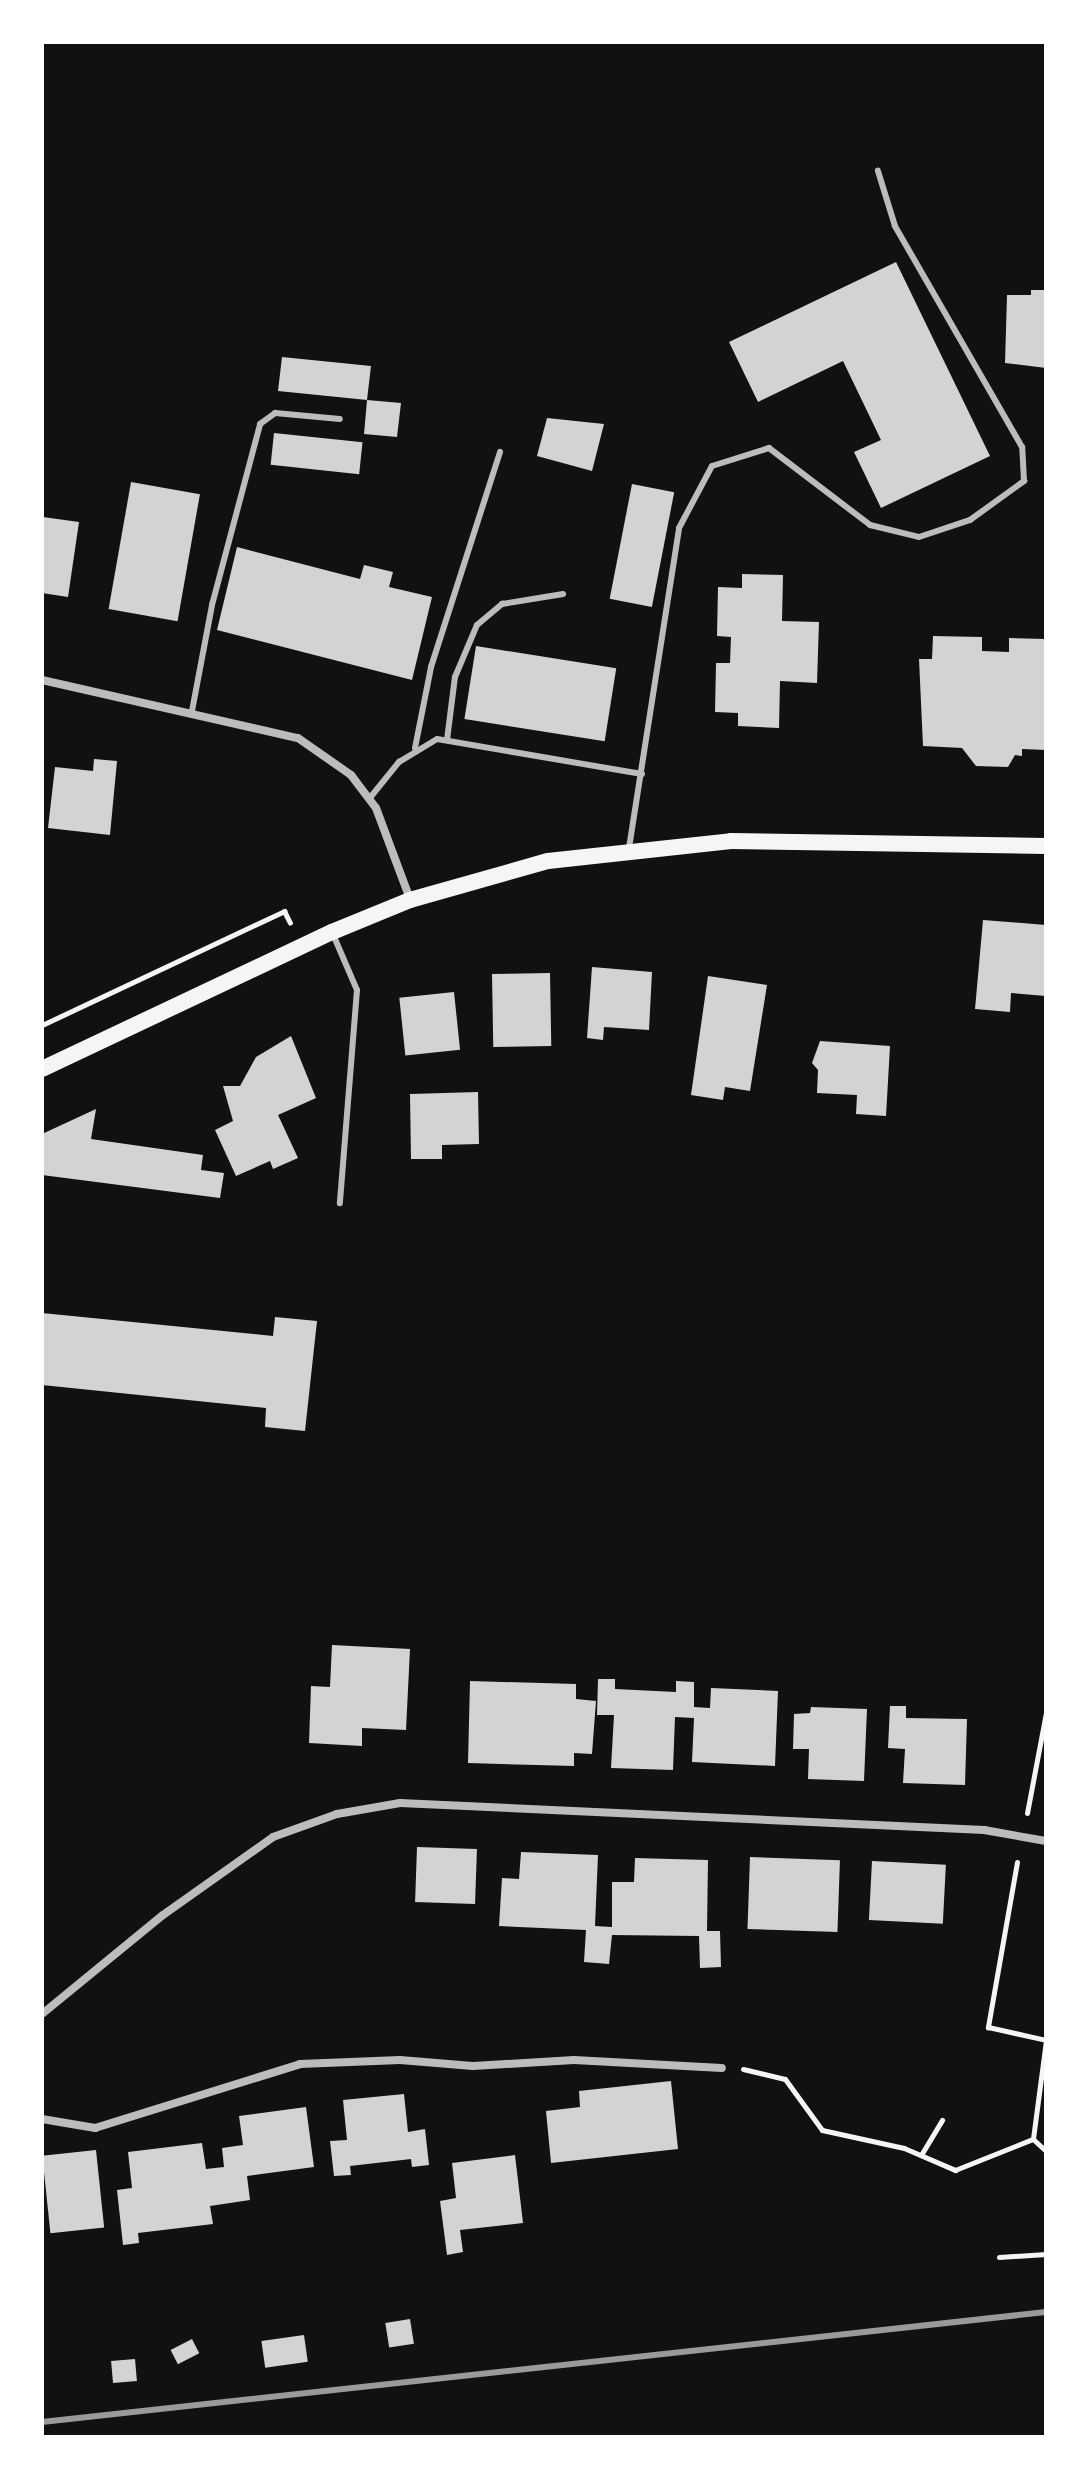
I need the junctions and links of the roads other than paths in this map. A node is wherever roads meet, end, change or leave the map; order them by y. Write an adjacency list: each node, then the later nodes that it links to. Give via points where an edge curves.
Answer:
1 (878, 171): 9 (lane, via 895,226 1022,447 1024,481 970,520 919,537 870,525 769,448 712,466 679,528)
2 (340, 419): 6 (lane, via 275,413 260,424 212,605)
3 (500, 452): 8 (lane, via 431,667)
4 (563, 594): 7 (lane, via 502,604 477,625 455,677)
5 (42, 680): 6 (street)
6 (192, 711): 10 (street, via 298,738 351,775)
7 (447, 740): 8 (lane); 9 (lane)
8 (415, 748): 10 (lane)
9 (642, 774): 12 (lane)
10 (369, 799): 13 (street)
11 (1046, 846): 12 (main road, via 731,841)
12 (629, 848): 13 (main road, via 548,861)
13 (410, 900): 14 (main road)
14 (332, 932): 15 (main road); 16 (lane, via 357,990)
15 (42, 1069)
16 (340, 1203)
17 (1046, 1841): 18 (street, via 1022,1835 400,1803 337,1814 273,1837 163,1915)
18 (42, 2014)
19 (722, 2068): 20 (street, via 574,2060 473,2066 400,2060 300,2064 95,2128)
20 (42, 2119)

